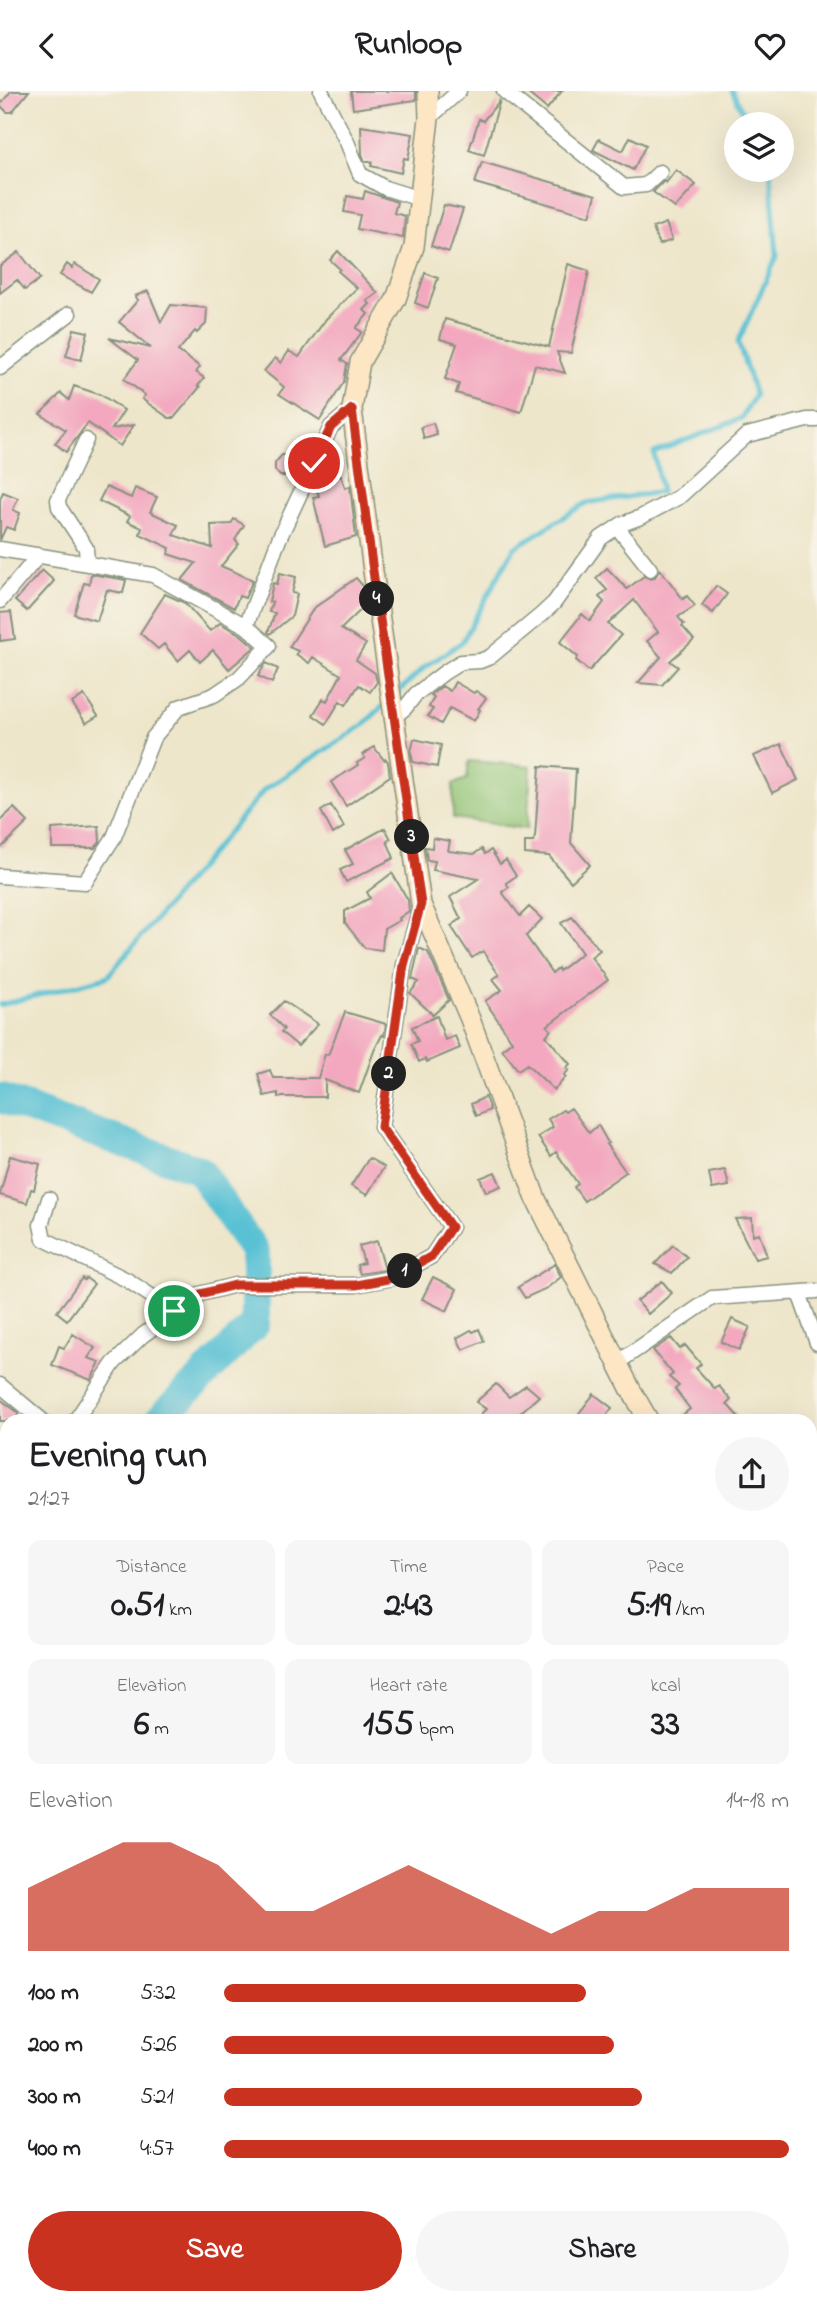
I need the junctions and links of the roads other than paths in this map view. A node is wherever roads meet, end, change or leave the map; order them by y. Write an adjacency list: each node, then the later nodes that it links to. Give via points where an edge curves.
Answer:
1 (321, 91): 7 (street, via 359,174)
2 (428, 91): 5 (street)
3 (459, 91): 5 (street)
4 (504, 91): 6 (street, via 624,187 646,185)
5 (429, 118): 7 (street)
6 (660, 172)
7 (420, 199): 10 (street, via 414,247 396,299 360,362)
8 (69, 314): 9 (street)
9 (0, 368)
10 (352, 409): 19 (street, via 331,427 279,539); 20 (street)
11 (817, 420): 13 (street, via 747,435 679,498)
12 (86, 440): 16 (street, via 58,500 87,552)
13 (617, 527): 17 (street); 20 (street, via 587,554 541,615 490,657 461,662)
14 (0, 549): 15 (street)
15 (39, 555): 16 (street); 18 (street)
16 (88, 563): 19 (street, via 153,575)
17 (650, 569)
18 (0, 601)
19 (246, 626): 21 (street, via 269,646 239,678 215,695 179,707 153,738 114,837 85,882)
20 (395, 713): 22 (street)
21 (0, 876)
22 (421, 904): 26 (street, via 404,965 381,1127 451,1227 432,1256 393,1278 356,1285 235,1285 200,1294); 28 (street, via 470,1019 536,1199)
23 (49, 1199): 26 (street, via 41,1225 44,1238 127,1280)
24 (817, 1291): 25 (street)
25 (799, 1293): 27 (street); 28 (street, via 712,1298)
26 (174, 1311): 31 (street, via 114,1363)
27 (817, 1343)
28 (617, 1363): 32 (street)
29 (0, 1385): 30 (street)
30 (35, 1414)
31 (80, 1414)
32 (645, 1414)

